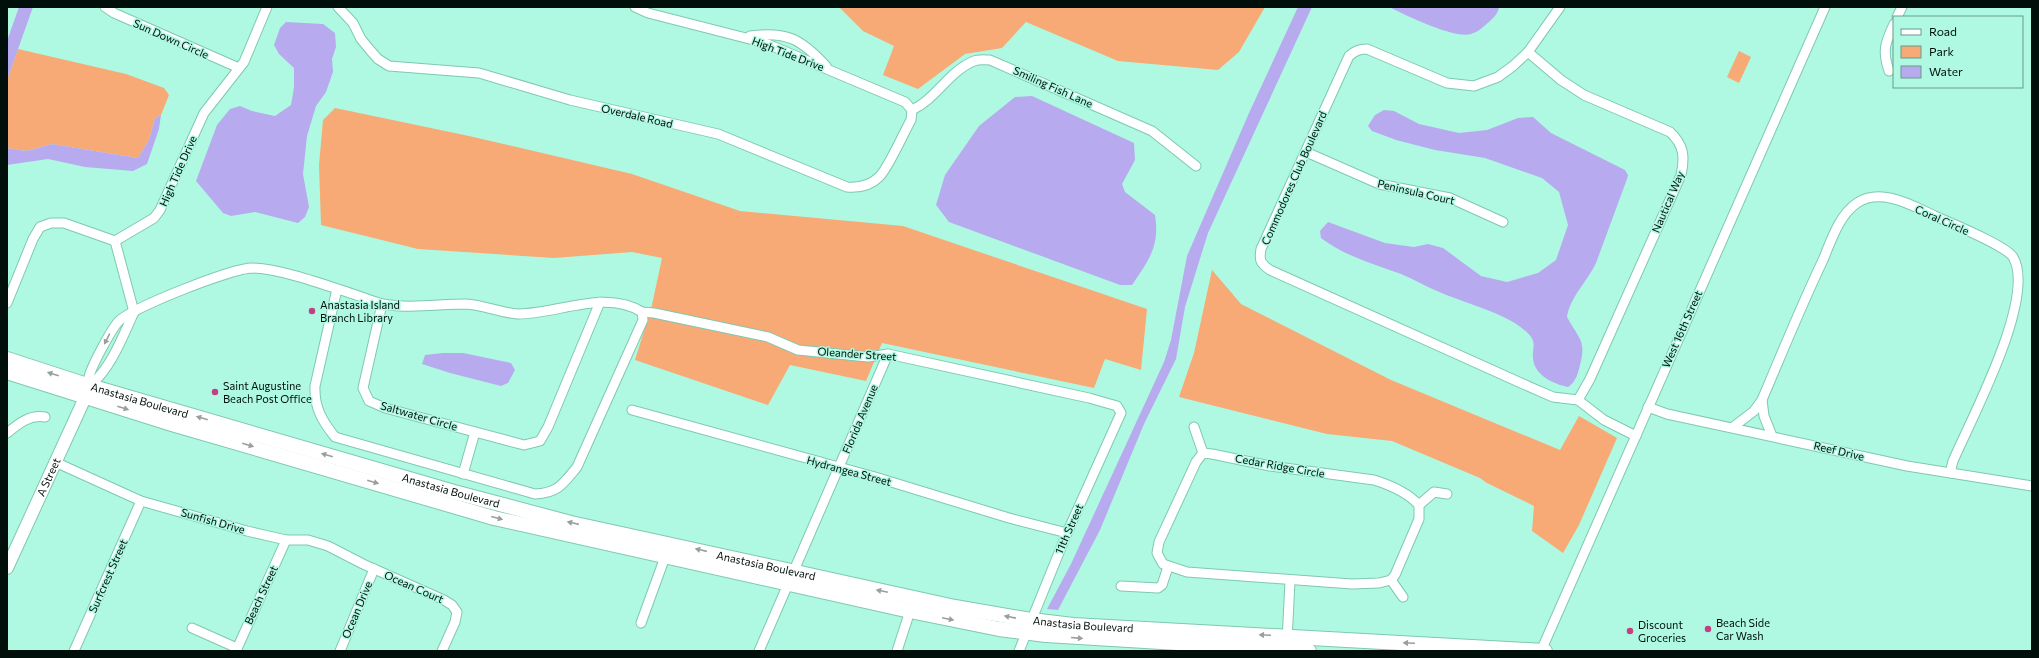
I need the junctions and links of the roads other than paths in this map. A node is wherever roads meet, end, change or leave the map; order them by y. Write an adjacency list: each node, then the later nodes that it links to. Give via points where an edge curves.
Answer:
1 (105, 7): 12 (street, Sun Down Circle)
2 (267, 7): 12 (street, High Tide Drive, via 244,62)
3 (338, 7): 15 (street, Overdale Road, via 353,23 370,50 389,66 479,73 570,100 718,134 847,187 858,188 880,177 911,120)
4 (635, 7): 10 (street, High Tide Drive, via 648,13)
5 (1560, 7): 11 (street, Commodores Club Boulevard)
6 (1825, 7): 35 (street, West 16th Street)
7 (1902, 7): 8 (street)
8 (1898, 16)
9 (1893, 26): 14 (street, via 1886,42 1884,56)
10 (744, 38): 13 (street, High Tide Drive, via 765,43); 13 (street, via 770,35 790,37 808,47)
11 (1528, 52): 16 (street, Commodores Club Boulevard, via 1507,72 1474,86 1448,83 1367,49 1360,49 1349,56); 33 (street, Nautical Way, via 1561,80 1584,94 1670,132 1682,148 1684,160 1681,175 1593,373)
12 (239, 68): 19 (street, High Tide Drive, via 204,113 160,210 154,218)
13 (829, 69): 15 (street, High Tide Drive, via 905,102)
14 (1889, 71)
15 (912, 110): 17 (street, Smiling Fish Lane, via 924,104 963,67 976,60 990,60 1152,131)
16 (1306, 152): 18 (street, Peninsula Court, via 1379,184 1450,198); 33 (street, Commodores Club Boulevard, via 1261,249 1261,264 1553,397)
17 (1196, 166)
18 (1503, 222)
19 (115, 241): 20 (street, via 64,223 51,223 40,227); 26 (street)
20 (11, 282): 23 (street)
21 (337, 289): 24 (street); 26 (street, via 264,269 249,268 185,288); 49 (street, via 315,386 314,401 325,425 335,438)
22 (600, 302): 25 (street); 27 (street, via 618,303); 28 (street, Saltwater Circle)
23 (7, 303)
24 (382, 304): 25 (street, via 468,304 517,314); 41 (street, Saltwater Circle, via 363,388 369,402)
25 (581, 306): 28 (street)
26 (134, 312): 32 (street, via 113,357); 32 (street, one-way to 32, via 118,322 109,335 89,377)
27 (642, 312): 29 (street, Oleander Street, via 768,337 798,350 868,357); 49 (street, via 643,320 577,467 562,485 549,493 535,494)
28 (592, 320): 41 (street, Saltwater Circle, via 540,441 524,445)
29 (888, 354): 36 (street, Oleander Street, via 1089,398); 47 (street, Florida Avenue)
30 (7, 359): 32 (main road, Anastasia Boulevard, one-way to 30)
31 (7, 372): 32 (main road, Anastasia Boulevard)
32 (88, 391): 46 (street, A Street); 56 (main road, Anastasia Boulevard, one-way to 56, via 494,518); 60 (main road, Anastasia Boulevard, one-way to 32, via 454,492)
33 (1578, 400): 43 (street, via 1604,420)
34 (1762, 400): 40 (street, Coral Circle, via 1754,410); 44 (street, via 1764,416); 48 (street, Coral Circle, via 1841,221 1857,203 1868,198 1883,197 1901,201 1998,245 2013,257 2018,275 2011,324)
35 (1648, 407): 40 (street, Reef Drive, via 1667,414); 43 (street, West 16th Street)
36 (1118, 408): 54 (street, 11th Street, via 1121,413)
37 (632, 410): 47 (street, Hydrangea Street)
38 (45, 417): 42 (street, via 38,415 30,418)
39 (1194, 427): 45 (street)
40 (1732, 427): 44 (street, Reef Drive)
41 (474, 432): 49 (street)
42 (7, 433)
43 (1636, 436): 78 (street, West 16th Street)
44 (1772, 436): 48 (street, Reef Drive)
45 (1203, 453): 53 (street, Cedar Ridge Circle, via 1285,468 1374,480 1387,484); 57 (street, via 1194,466 1159,542 1157,554)
46 (55, 462): 52 (street, Sunfish Drive); 58 (street, A Street)
47 (838, 468): 54 (street, Hydrangea Street); 60 (street, Florida Avenue)
48 (1950, 473): 50 (street, Reef Drive)
49 (462, 474)
50 (2032, 486)
51 (1447, 494): 53 (street, via 1434,492)
52 (141, 501): 55 (street, Sunfish Drive); 71 (street, Surfcrest Street)
53 (1419, 505): 61 (street, via 1419,519)
54 (1067, 533): 67 (street, 11th Street)
55 (286, 540): 59 (street, Sunfish Drive, via 308,540 328,546); 70 (street, Beach Street)
56 (665, 557): 60 (main road, Anastasia Boulevard); 66 (street)
57 (1168, 567): 62 (street, via 1187,572); 63 (street, via 1162,585 1158,588)
58 (7, 568)
59 (374, 569): 72 (street, Ocean Drive); 73 (street, Ocean Court, via 452,605 457,612 455,622)
60 (790, 578): 65 (main road, Anastasia Boulevard); 67 (main road, Anastasia Boulevard, one-way to 60, via 935,602); 74 (street, Florida Avenue)
61 (1391, 580): 62 (street, via 1352,584); 64 (street)
62 (1290, 581): 69 (street)
63 (1122, 586)
64 (1403, 597)
65 (910, 612): 67 (main road, Anastasia Boulevard, one-way to 67, via 999,629); 75 (street)
66 (641, 623)
67 (1028, 627): 69 (main road, Anastasia Boulevard, via 1094,639); 76 (street, 11th Street)
68 (192, 628): 70 (street)
69 (1287, 643): 77 (main road, Anastasia Boulevard); 78 (main road, Anastasia Boulevard, one-way to 69)
70 (237, 649)
71 (74, 651)
72 (340, 651)
73 (442, 651)
74 (759, 651)
75 (897, 651)
76 (1019, 651)
77 (1309, 651)
78 (1541, 651): 79 (main road, Anastasia Boulevard)
79 (1546, 651)

